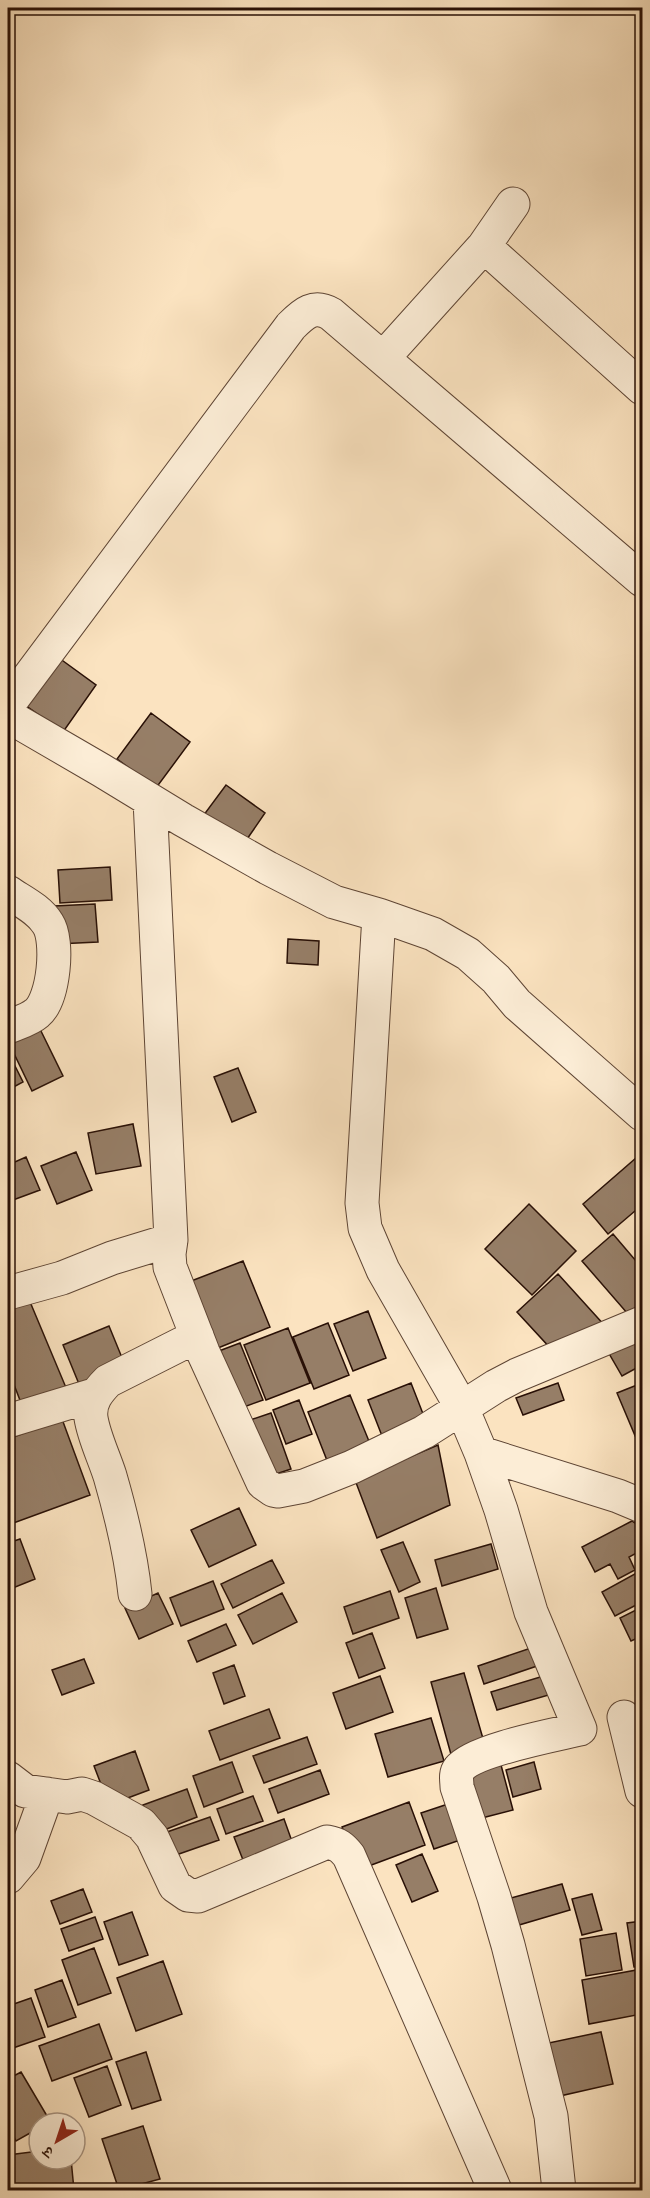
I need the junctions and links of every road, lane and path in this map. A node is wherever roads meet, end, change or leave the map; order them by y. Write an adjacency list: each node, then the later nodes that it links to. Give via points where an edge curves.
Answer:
1 (513, 204): 2 (street)
2 (484, 246): 3 (street); 4 (street)
3 (384, 357): 5 (street); 6 (street, via 323,309 303,313)
4 (642, 388)
5 (642, 580)
6 (8, 705)
7 (8, 716): 8 (street)
8 (150, 800): 10 (street, via 325,897); 13 (street)
9 (8, 892): 11 (street, via 41,914 53,938 52,981 46,1002 31,1017)
10 (379, 915): 12 (street, via 433,934 468,954 517,1004); 18 (street, via 362,1203 365,1228 383,1270)
11 (8, 1027)
12 (642, 1114)
13 (171, 1240): 14 (street); 16 (street, via 170,1267)
14 (8, 1293)
15 (642, 1323): 18 (street, via 517,1375)
16 (197, 1336): 17 (street, via 108,1381); 18 (street, via 263,1483 273,1490 304,1486 352,1467 424,1432)
17 (97, 1394): 19 (street); 22 (street, via 91,1417 110,1477)
18 (462, 1408): 20 (street)
19 (8, 1421)
20 (481, 1454): 21 (street); 24 (street, via 531,1612)
21 (642, 1506)
22 (135, 1594)
23 (633, 1715): 24 (street); 26 (street)
24 (580, 1729): 30 (street, via 499,1749 468,1762 457,1773 457,1787 495,1897 551,2116)
25 (8, 1778): 27 (street, via 25,1791)
26 (642, 1791)
27 (47, 1794): 28 (street, via 24,1858); 29 (street, via 82,1794 141,1824 152,1837 175,1886 188,1895 198,1896 327,1842 342,1847)
28 (8, 1877)
29 (495, 2190)
30 (559, 2190)

